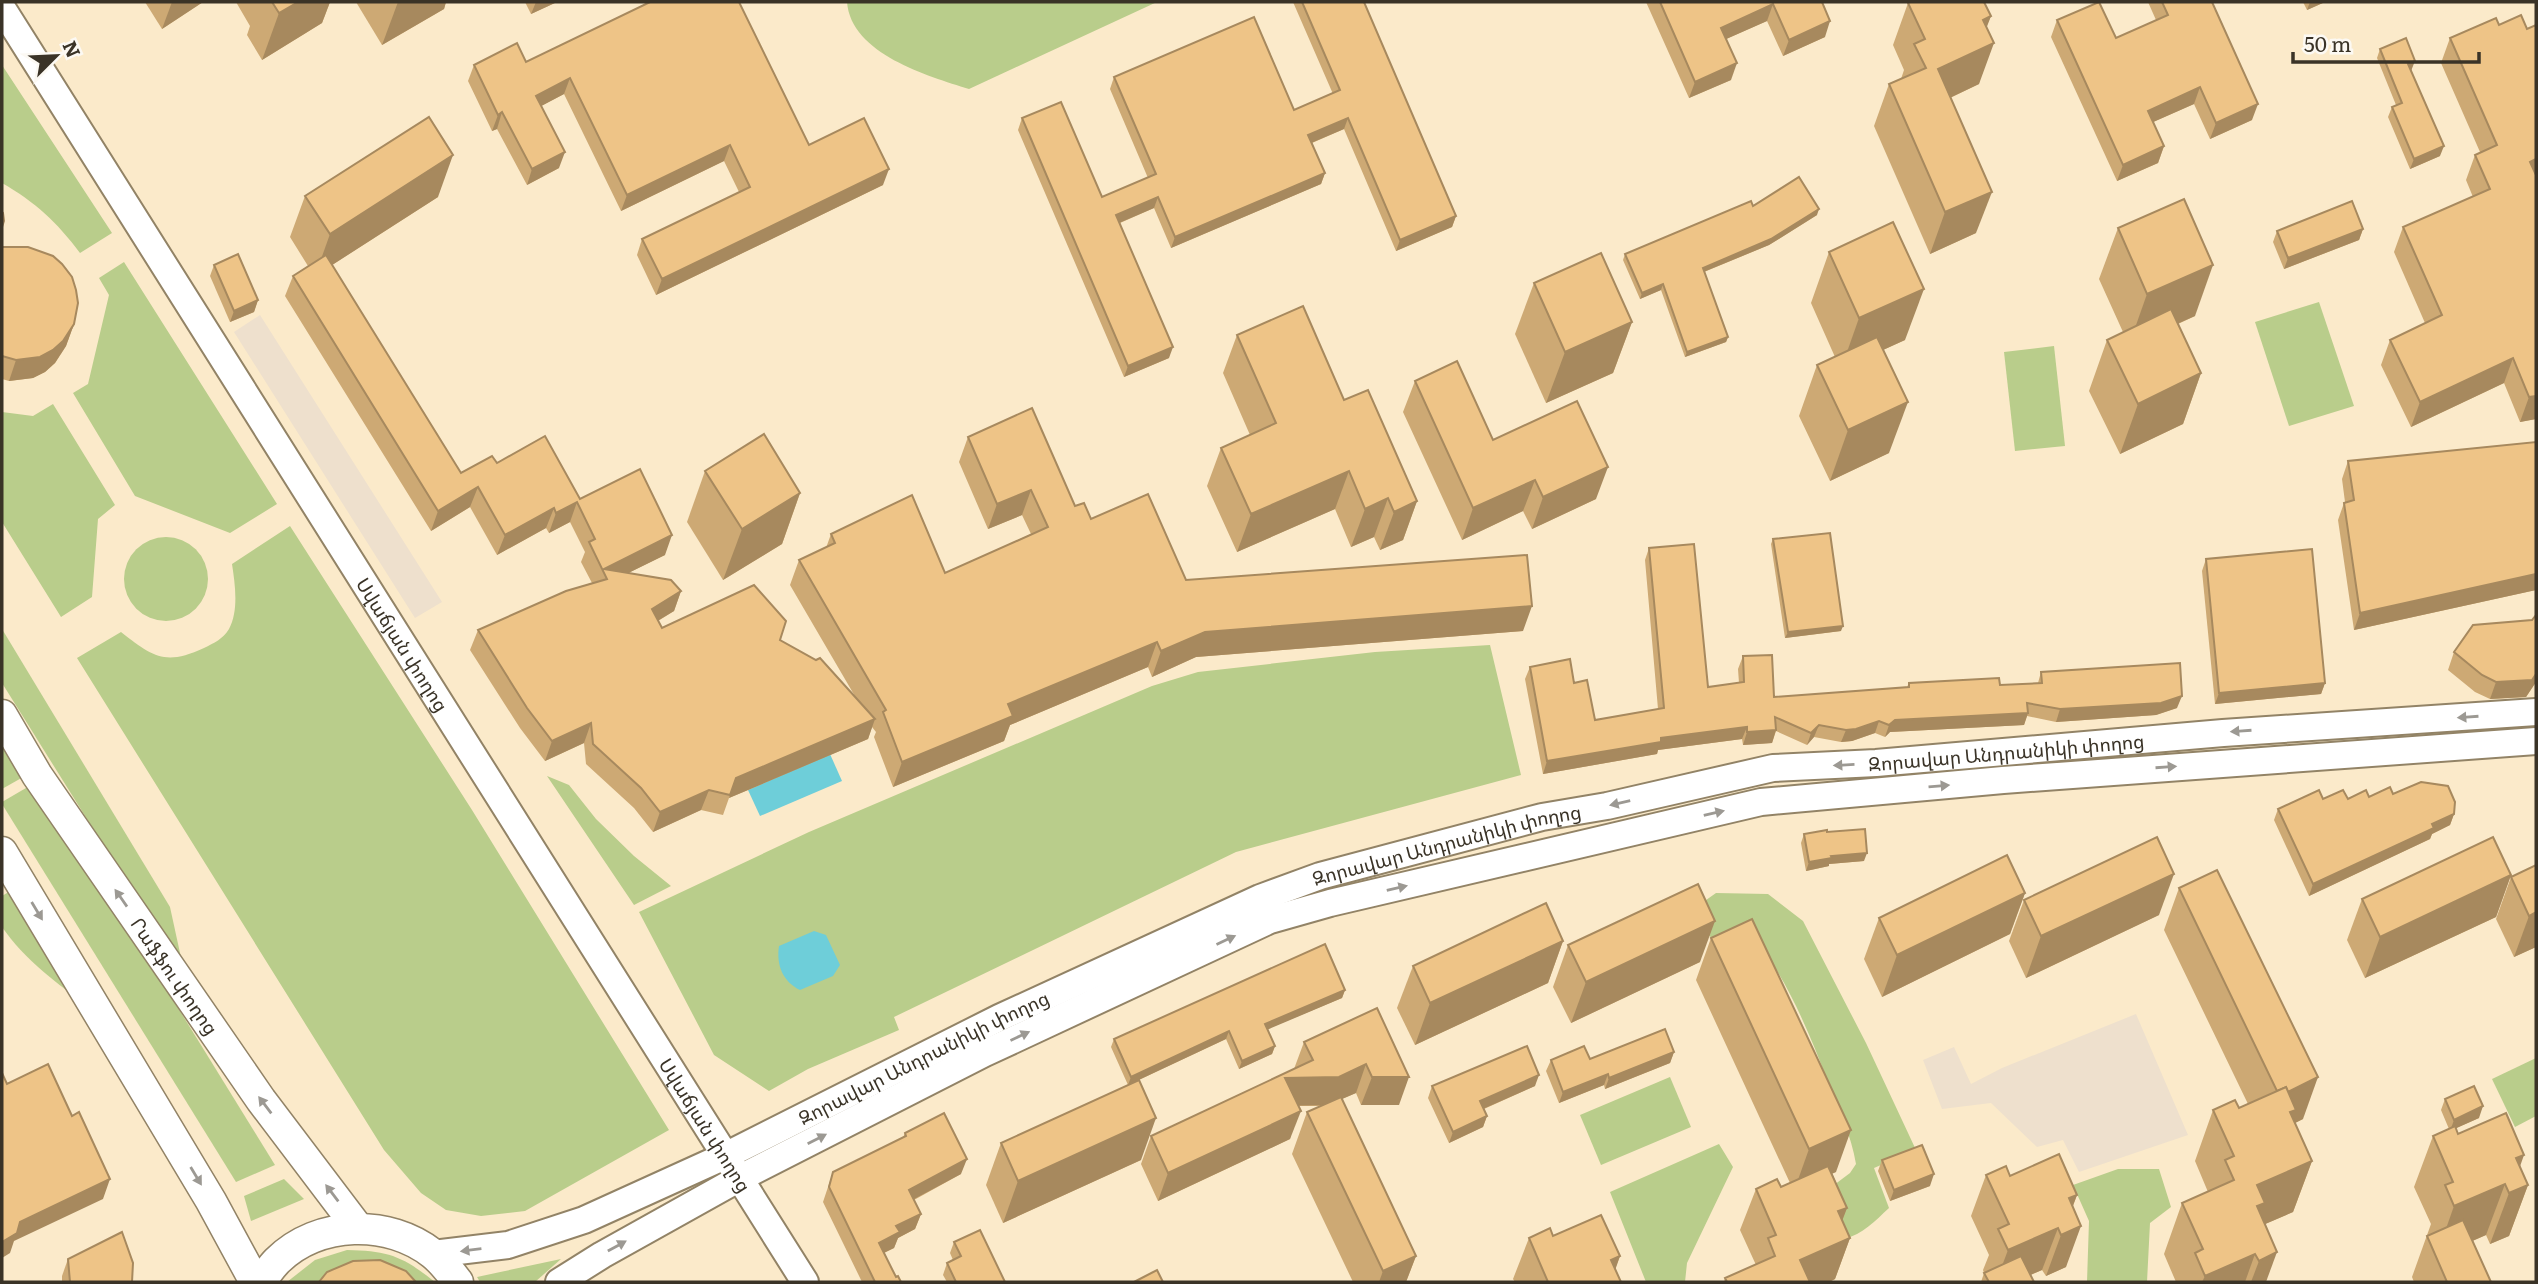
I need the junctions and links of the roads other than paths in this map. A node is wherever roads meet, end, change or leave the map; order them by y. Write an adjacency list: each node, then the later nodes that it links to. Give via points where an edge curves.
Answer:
1 (2, 8): 6 (main road, Սվաճյան փողոց)
2 (2536, 712): 6 (main road, Զորավար Անդրանիկի փողոց, one-way to 6, via 1773,768 1542,817 1320,876 1260,898 999,1018)
3 (2, 715): 8 (main road, Րաֆֆու փողոց, one-way to 3, via 253,1089 37,775)
4 (2536, 741): 7 (main road, Զորավար Անդրանիկի փողոց, one-way to 4, via 985,1053 1270,919 1331,903 1761,802)
5 (2, 852): 10 (main road, one-way to 10)
6 (725, 1156): 7 (main road, Սվաճյան փողոց); 9 (main road, Զորավար Անդրանիկի փողոց, one-way to 9, via 584,1220 508,1245)
7 (740, 1178): 12 (main road, Զորավար Անդրանիկի փողոց, one-way to 7); 13 (main road, Սվաճյան փողոց)
8 (358, 1228): 9 (main road, via 404,1237); 10 (main road, via 305,1241)
9 (433, 1254): 11 (main road)
10 (258, 1282)
11 (458, 1282)
12 (559, 1282)
13 (805, 1282)

